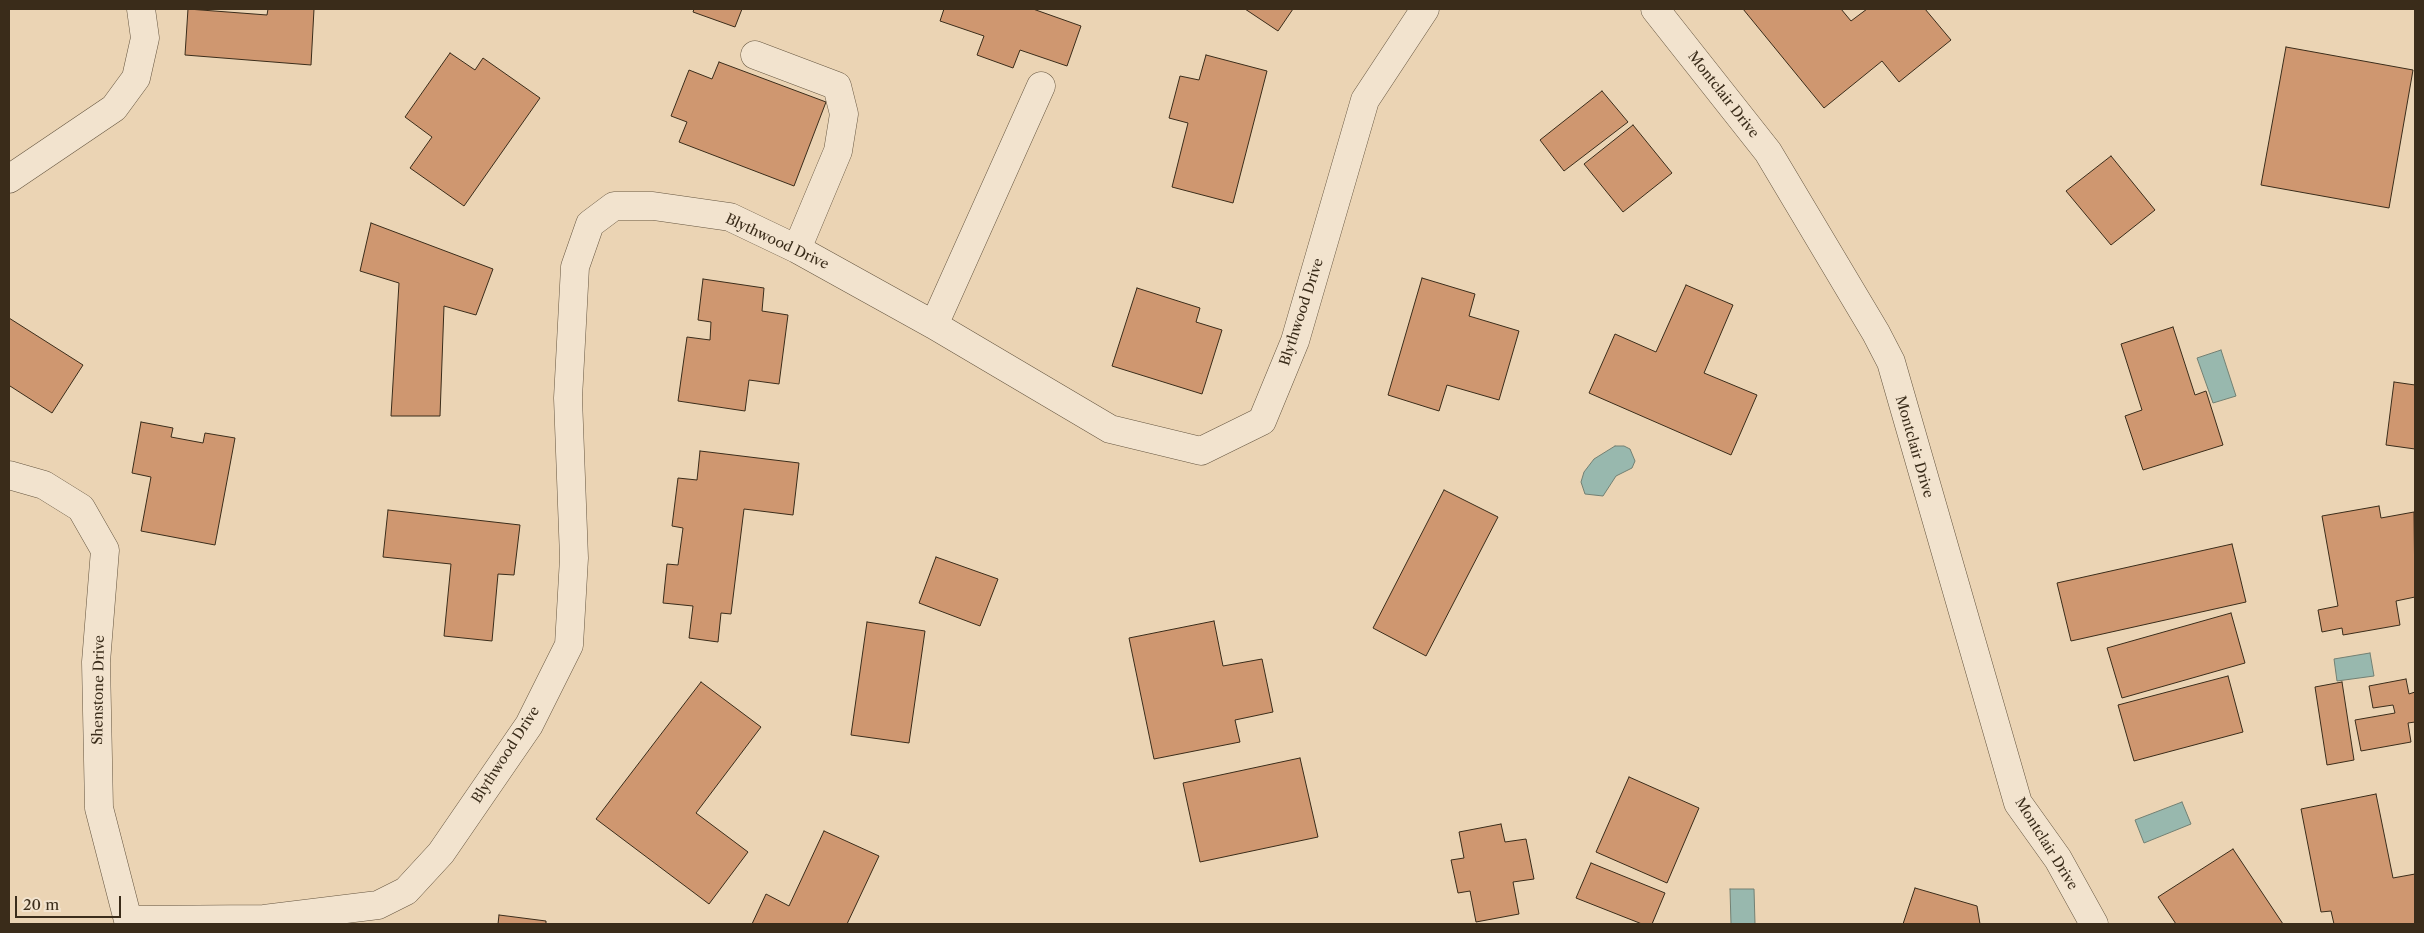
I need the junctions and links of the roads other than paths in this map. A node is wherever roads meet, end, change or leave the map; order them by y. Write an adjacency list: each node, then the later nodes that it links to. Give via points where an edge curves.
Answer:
1 (141, 9): 6 (street, via 145,38 136,78 114,108)
2 (1425, 9): 8 (street, Blythwood Drive, via 1365,100 1295,341 1262,421 1202,451 1110,429)
3 (1656, 9): 11 (street, Montclair Drive, via 1768,152 1891,362 2018,803 2058,859)
4 (754, 55): 7 (street, via 837,86 844,114 838,152)
5 (1041, 86): 8 (street)
6 (9, 179)
7 (797, 249): 8 (street, Blythwood Drive); 10 (street, Blythwood Drive, via 730,217 653,206 614,206 590,224 575,267 568,398 574,558 569,645 529,725 441,853 406,891 378,905 264,919)
8 (934, 325)
9 (9, 475): 10 (street, Shenstone Drive, via 44,485 81,508 105,550 96,662 99,808)
10 (129, 922)
11 (2094, 924)

